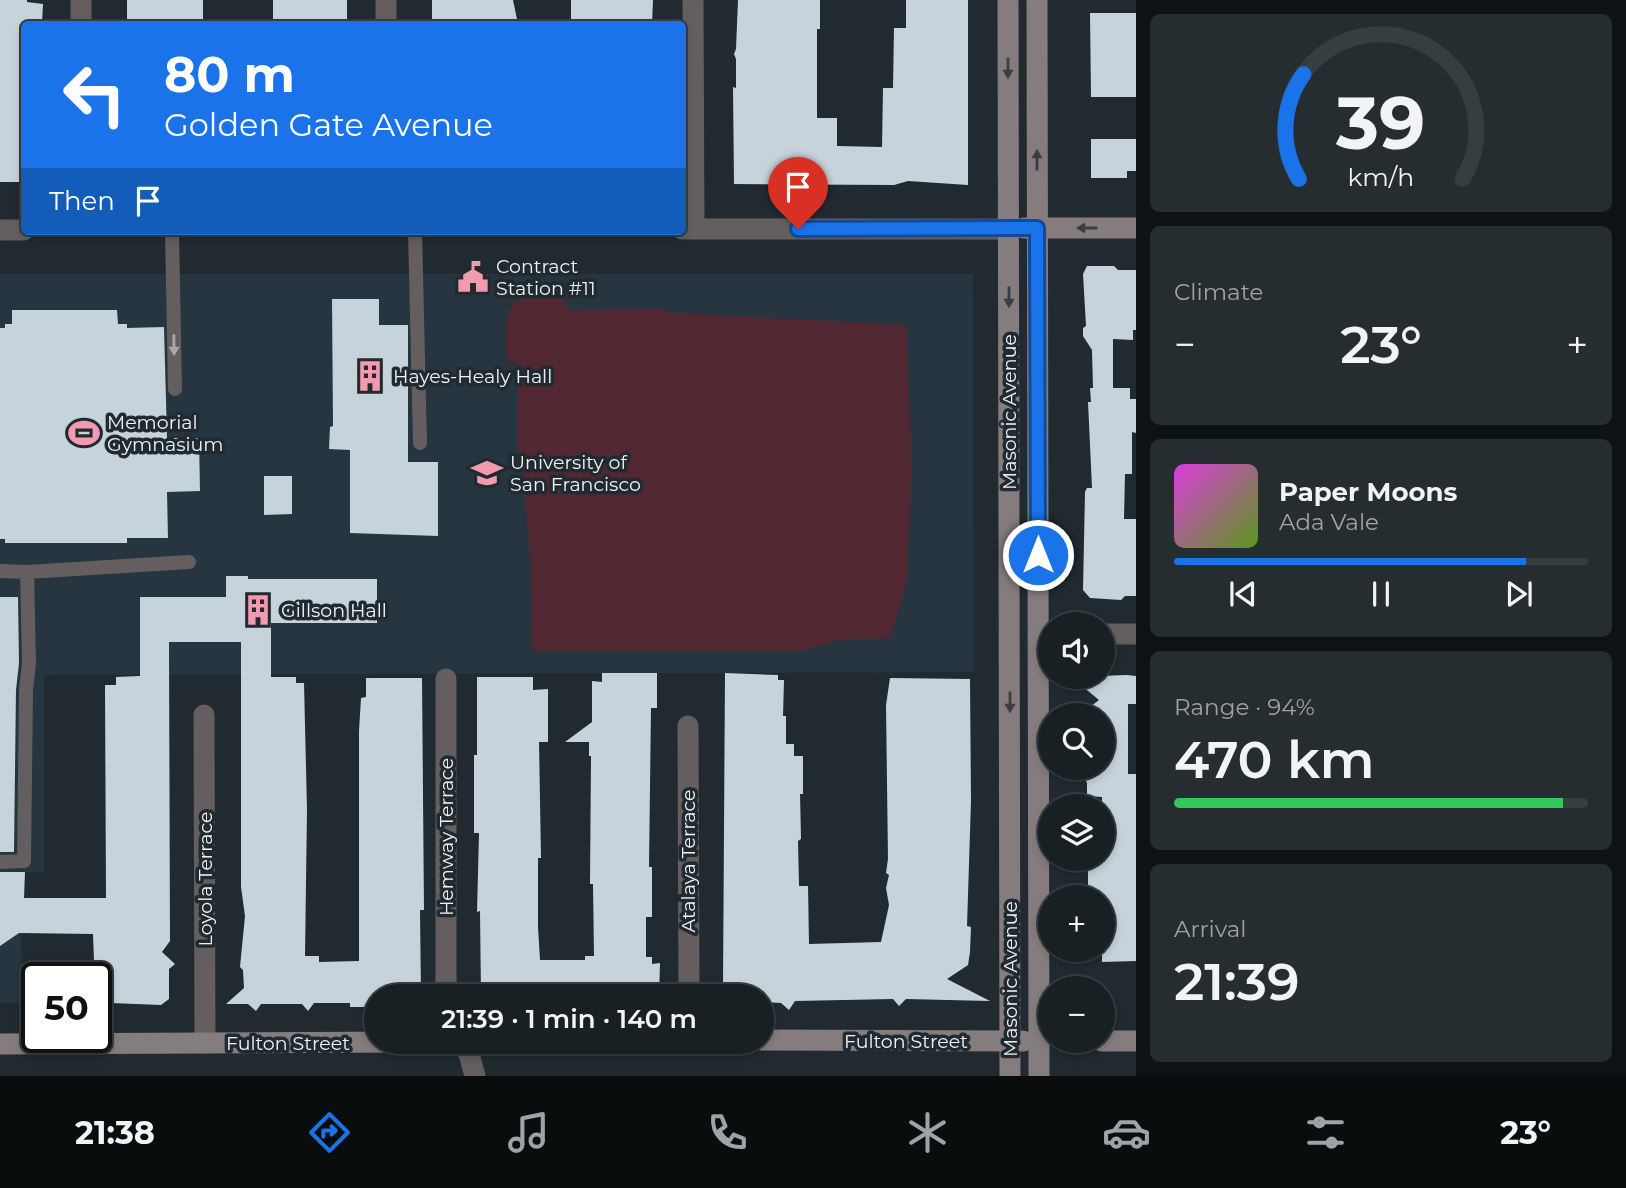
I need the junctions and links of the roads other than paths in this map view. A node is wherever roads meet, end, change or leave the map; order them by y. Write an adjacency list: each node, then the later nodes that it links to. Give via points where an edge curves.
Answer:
1 (81, 0): 6 (street)
2 (386, 0): 7 (street)
3 (693, 0): 10 (street)
4 (1008, 0): 11 (main road, Masonic Avenue, one-way to 11)
5 (1037, 0): 8 (main road, Masonic Avenue, one-way to 5)
6 (81, 21)
7 (386, 21)
8 (1037, 228): 9 (main road, one-way to 8); 11 (main road); 21 (main road, Masonic Avenue)
9 (1136, 228)
10 (688, 229): 11 (street)
11 (1008, 229): 33 (main road, Masonic Avenue, one-way to 33)
12 (0, 230): 13 (street)
13 (21, 230)
14 (172, 235): 16 (lane, one-way to 16)
15 (415, 235): 17 (lane)
16 (175, 389)
17 (420, 443)
18 (189, 562): 20 (lane)
19 (0, 571): 20 (lane)
20 (27, 572): 28 (lane, via 24,861)
21 (1044, 612)
22 (1115, 634): 23 (street)
23 (1136, 634)
24 (446, 679): 30 (street, Hemway Terrace)
25 (1044, 689): 29 (main road, Masonic Avenue)
26 (204, 715): 38 (street, Loyola Terrace)
27 (688, 726): 31 (street, Atalaya Terrace)
28 (0, 862)
29 (1044, 976)
30 (446, 984)
31 (689, 984)
32 (774, 1040): 33 (main road, Fulton Street)
33 (1010, 1041): 34 (main road, Fulton Street); 43 (main road, Masonic Avenue)
34 (1038, 1041)
35 (1115, 1041): 36 (main road)
36 (1136, 1041)
37 (364, 1042): 38 (main road, Fulton Street)
38 (205, 1043): 39 (main road, Fulton Street)
39 (0, 1044)
40 (1042, 1053): 44 (main road, Masonic Avenue)
41 (469, 1054): 42 (street)
42 (475, 1076)
43 (1010, 1076)
44 (1039, 1076)

